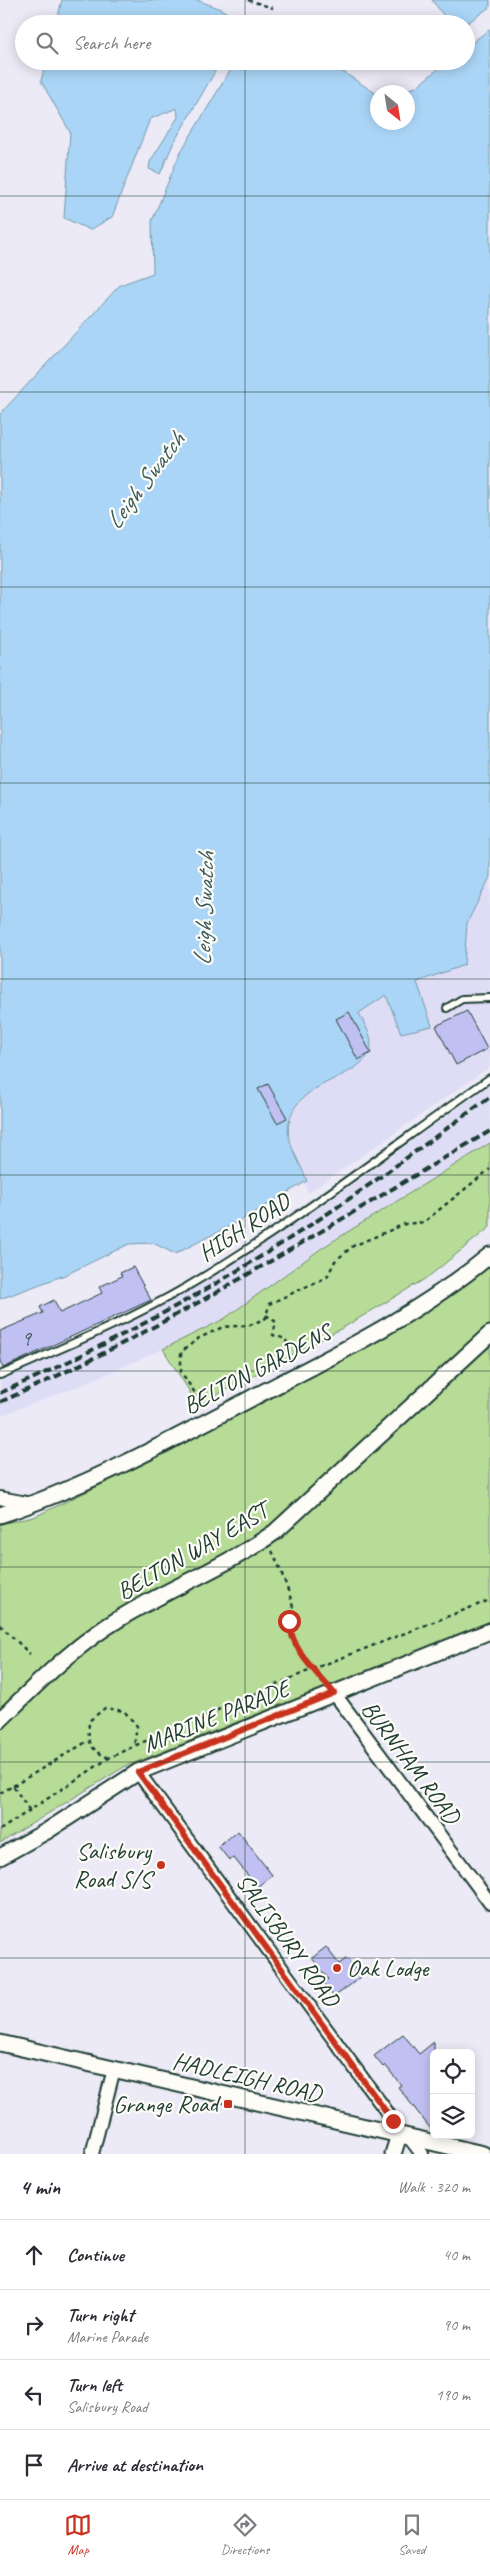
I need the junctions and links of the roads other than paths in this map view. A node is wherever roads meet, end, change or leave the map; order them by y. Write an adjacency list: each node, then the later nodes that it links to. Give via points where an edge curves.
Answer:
1 (490, 998): 2 (lane, via 462,999)
2 (447, 1008)
3 (490, 1078): 6 (lane, HIGH ROAD, via 348,1181 188,1286 123,1321)
4 (490, 1255): 8 (street, BELTON GARDENS, via 428,1302 355,1343 92,1480)
5 (490, 1334): 12 (street, BELTON WAY EAST, via 275,1532 250,1549 121,1617 74,1651)
6 (0, 1375)
7 (0, 1498): 8 (street)
8 (34, 1504): 9 (street, BELTON GARDENS)
9 (0, 1515)
10 (490, 1631): 11 (street, MARINE PARADE)
11 (334, 1693): 13 (street, MARINE PARADE); 15 (street, BURNHAM ROAD)
12 (0, 1720)
13 (138, 1772): 14 (street, MARINE PARADE, via 47,1831); 18 (street, SALISBURY ROAD)
14 (0, 1857)
15 (490, 1903)
16 (0, 2044): 17 (street, HADLEIGH ROAD)
17 (114, 2069): 18 (street, HADLEIGH ROAD); 19 (street)
18 (404, 2136): 20 (street); 21 (street, SALISBURY ROAD); 22 (street, HADLEIGH ROAD)
19 (92, 2154)
20 (393, 2154)
21 (422, 2154)
22 (483, 2154)

